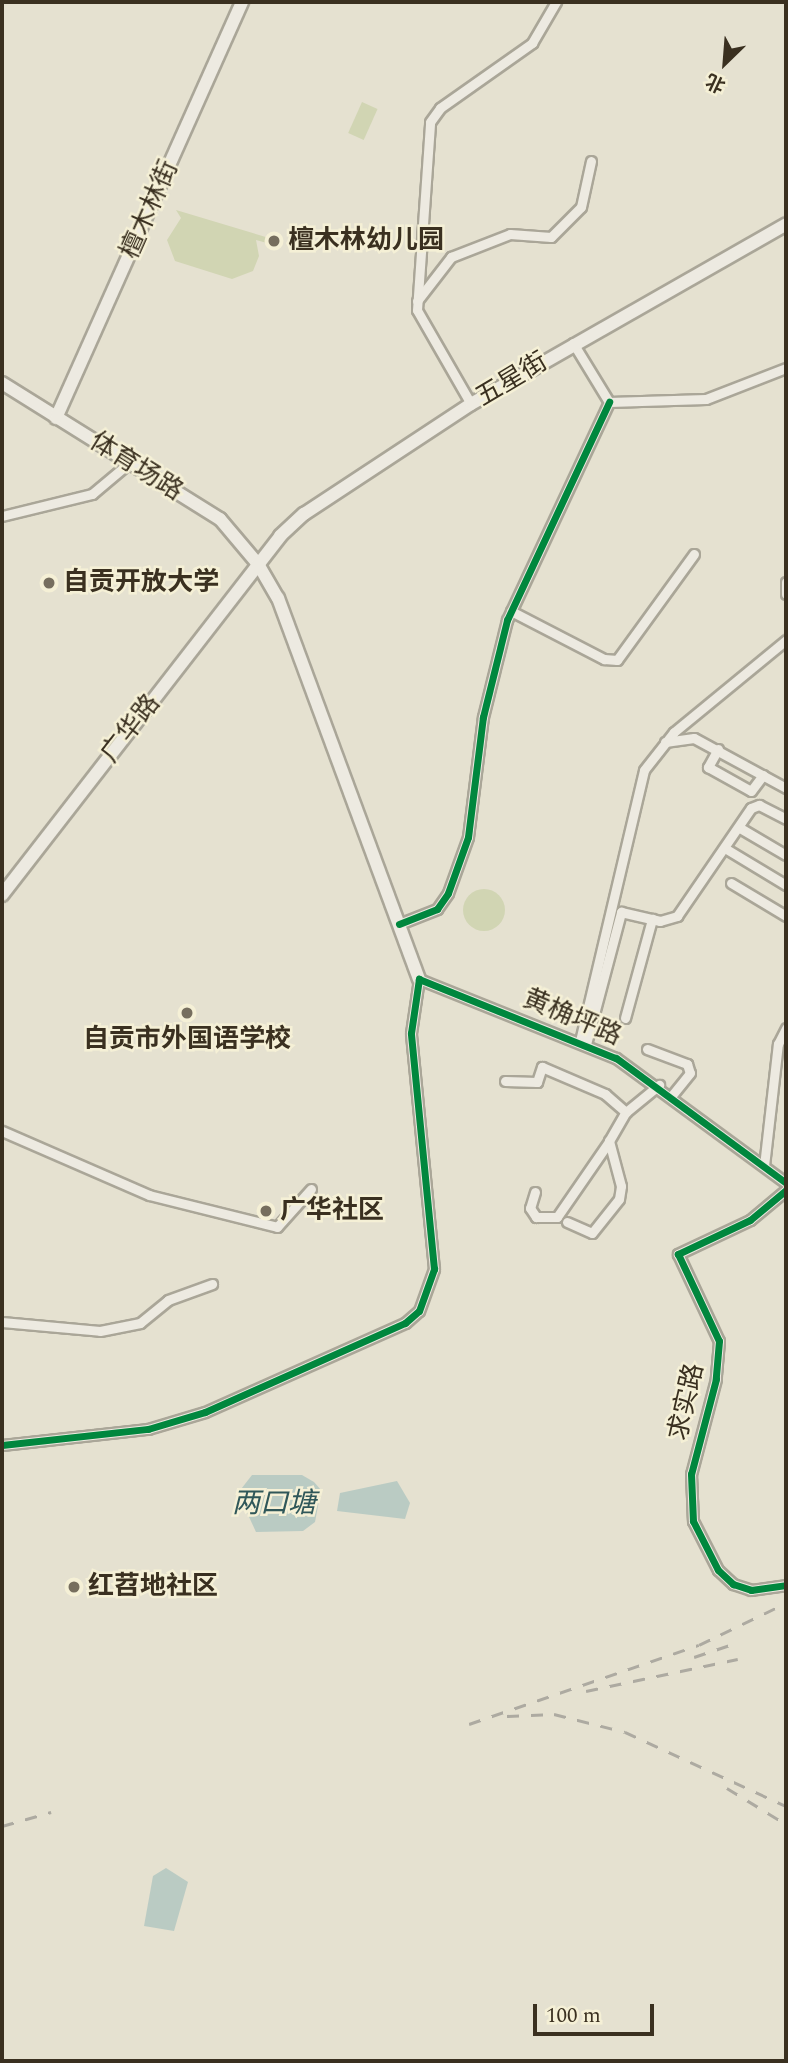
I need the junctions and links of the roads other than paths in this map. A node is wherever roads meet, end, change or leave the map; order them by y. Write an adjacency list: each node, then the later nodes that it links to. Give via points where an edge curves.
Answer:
1 (242, 2): 11 (main road, 檀木林街)
2 (556, 2): 5 (street, via 532,43 439,108 430,122)
3 (591, 161): 5 (street, via 582,207 551,237 510,234 451,257)
4 (786, 224): 6 (main road, 五星街)
5 (417, 300): 10 (street, via 420,319)
6 (573, 343): 9 (street); 10 (main road, 五星街)
7 (786, 368): 9 (street, via 706,398)
8 (2, 383): 11 (main road, 体育场路)
9 (609, 402): 18 (street)
10 (471, 404): 15 (main road, 五星街, via 304,513)
11 (55, 418): 12 (main road, 体育场路)
12 (129, 463): 13 (street, via 80,499); 15 (main road, 体育场路, via 220,519)
13 (2, 516)
14 (694, 554): 18 (street, via 617,660 604,659)
15 (258, 564): 30 (main road, 广华路); 33 (main road, via 278,598)
16 (786, 582): 17 (street)
17 (786, 594)
18 (511, 611): 33 (street, via 483,717 463,855 443,902)
19 (786, 640): 20 (street)
20 (660, 745): 21 (street, via 694,738); 38 (street, via 629,814)
21 (718, 749): 22 (street); 22 (street, via 708,767 751,791)
22 (763, 775): 23 (street)
23 (786, 788)
24 (786, 819): 25 (street, via 759,805)
25 (740, 828): 26 (street); 27 (street)
26 (728, 850): 29 (street); 32 (street, via 706,871 686,908 668,920)
27 (786, 855)
28 (731, 884): 31 (street)
29 (786, 886)
30 (2, 895)
31 (786, 916)
32 (652, 919): 35 (street); 38 (street, via 621,912)
33 (399, 924): 34 (main road)
34 (419, 979): 38 (street, 黄桷坪路); 54 (street, via 411,1033 433,1269 419,1311 405,1323 205,1412 148,1429)
35 (625, 1018)
36 (786, 1020): 37 (street)
37 (785, 1030): 46 (street)
38 (583, 1043): 41 (street, 黄桷坪路)
39 (647, 1049): 42 (street, via 687,1064 690,1073)
40 (505, 1081): 43 (street, via 537,1082 542,1068 605,1094)
41 (659, 1085): 42 (street, 黄桷坪路); 43 (street)
42 (672, 1095): 46 (street, 黄桷坪路)
43 (626, 1112): 45 (street)
44 (2, 1131): 48 (street, via 149,1195 277,1227)
45 (609, 1141): 50 (street, via 558,1217 536,1217 530,1208); 51 (street, via 621,1186 619,1199 593,1233)
46 (764, 1166): 47 (street, 黄桷坪路)
47 (786, 1183)
48 (311, 1189)
49 (786, 1190): 55 (street, 求实路, via 750,1220 678,1254 719,1341 716,1380 691,1474 692,1521 718,1570 733,1584 760,1590)
50 (535, 1192)
51 (567, 1222)
52 (212, 1284): 53 (street, via 168,1300 140,1323 100,1331)
53 (2, 1322)
54 (2, 1445)
55 (786, 1585)

